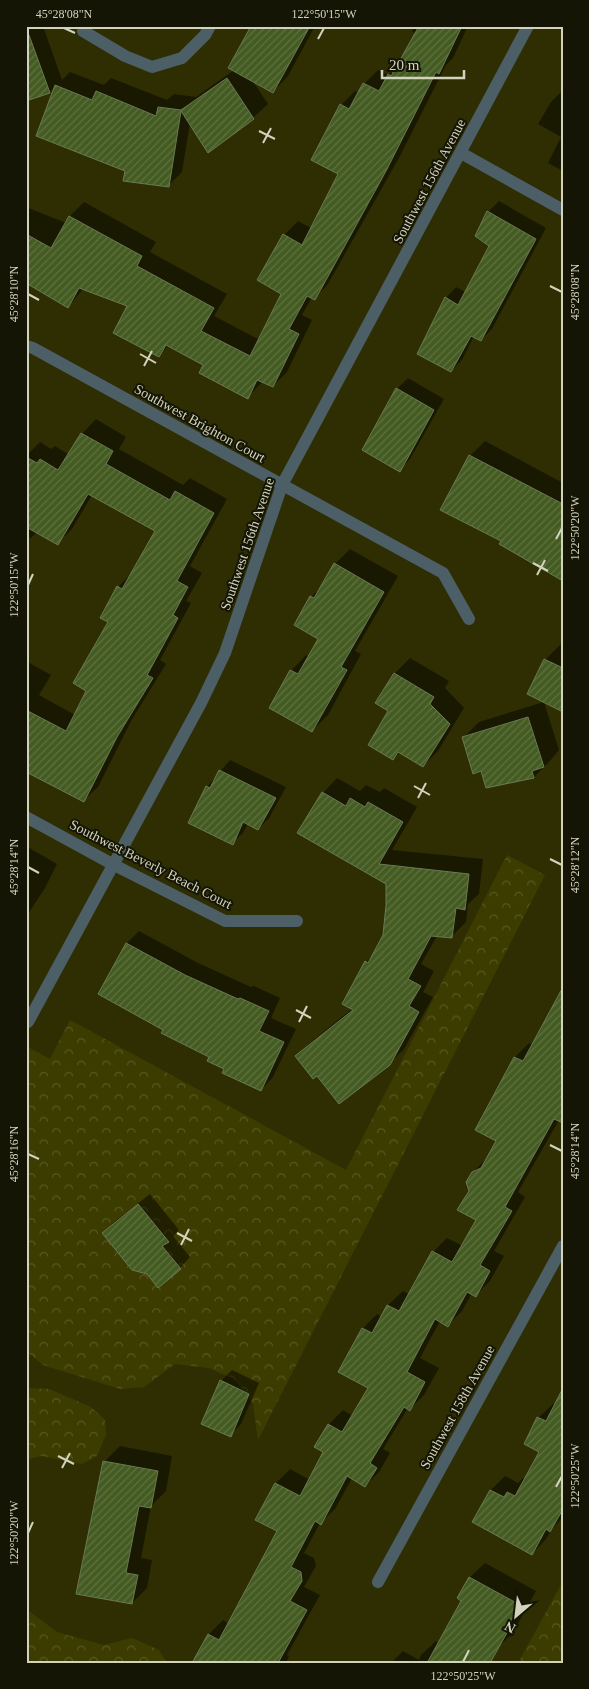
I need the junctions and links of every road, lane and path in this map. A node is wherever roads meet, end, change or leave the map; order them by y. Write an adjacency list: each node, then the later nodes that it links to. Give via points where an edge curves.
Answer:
1 (210, 26): 3 (street, via 182,58 152,67 125,56)
2 (528, 26): 4 (street, Southwest 156th Avenue)
3 (83, 31)
4 (461, 153): 5 (street); 7 (street, Southwest 156th Avenue)
5 (563, 210)
6 (26, 346): 7 (street, Southwest Brighton Court)
7 (282, 485): 8 (street, Southwest Brighton Court, via 443,572); 10 (street, Southwest 156th Avenue, via 225,653)
8 (469, 619)
9 (26, 817): 10 (street, Southwest Beverly Beach Court)
10 (114, 865): 11 (street, Southwest Beverly Beach Court, via 225,921); 12 (street, Southwest 156th Avenue)
11 (297, 921)
12 (28, 1022)
13 (563, 1246): 14 (street, Southwest 158th Avenue)
14 (378, 1582)

